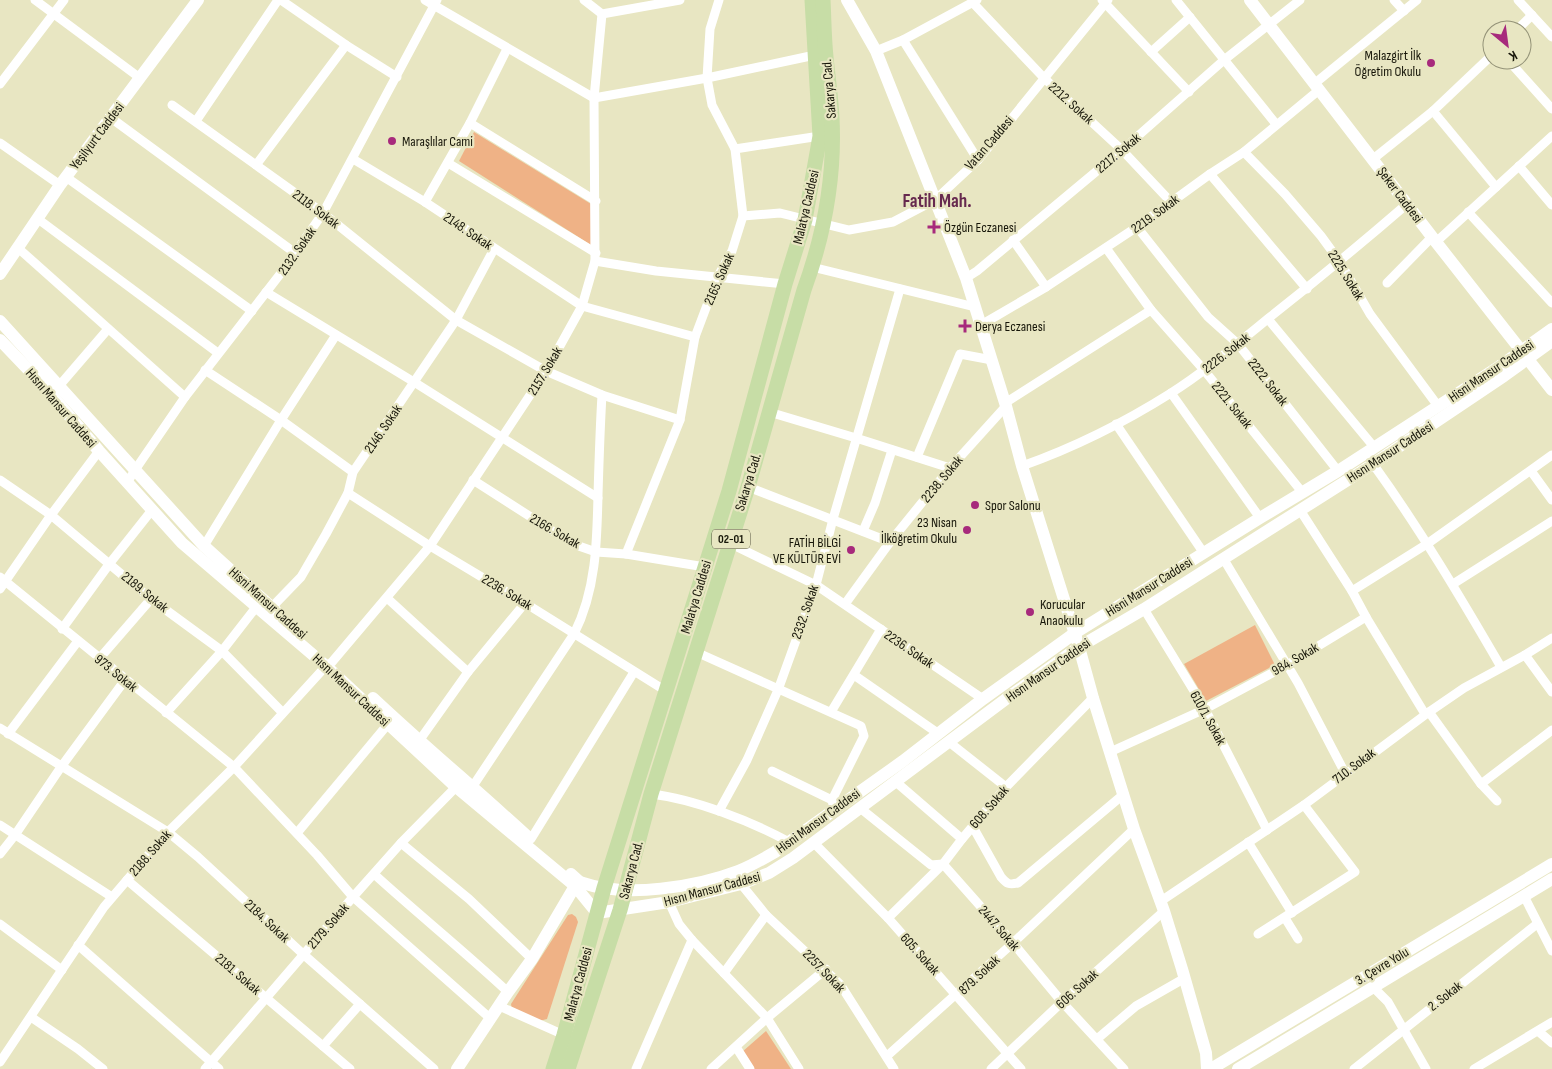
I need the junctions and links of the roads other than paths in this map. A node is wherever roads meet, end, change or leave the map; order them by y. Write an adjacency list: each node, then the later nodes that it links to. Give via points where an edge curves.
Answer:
1 (35, 0): 21 (street)
2 (64, 0): 21 (street)
3 (198, 0): 38 (main road, Yeşilyurt Caddesi)
4 (279, 0): 29 (street); 49 (street)
5 (584, 0): 22 (street)
6 (680, 0): 22 (street)
7 (719, 0): 39 (street, 2165. Sokak, via 710,29)
8 (812, 0): 33 (main road, Malatya Caddesi)
9 (823, 0): 78 (main road, Sakarya Cad. / 02-01, via 832,118 831,172)
10 (847, 0): 31 (main road)
11 (1176, 0): 24 (street)
12 (1250, 0): 26 (main road, Şeker Caddesi)
13 (1300, 0): 26 (street, 2217. Sokak)
14 (1394, 0): 20 (street)
15 (1417, 0): 20 (street)
16 (1518, 0): 23 (street)
17 (432, 2): 30 (street); 37 (street, 2132. Sokak)
18 (975, 2): 28 (street); 40 (street, 2212. Sokak)
19 (1105, 2): 32 (street); 40 (street, Vatan Caddesi)
20 (1404, 12): 42 (street)
21 (53, 14): 38 (street); 41 (street)
22 (602, 14): 44 (street, 2157. Sokak)
23 (1532, 15): 25 (street); 27 (street)
24 (1190, 17): 32 (street); 34 (street)
25 (1527, 20)
26 (1269, 25): 34 (street, 2217. Sokak); 42 (main road, Şeker Caddesi)
27 (1552, 37)
28 (903, 40): 31 (street); 60 (street)
29 (346, 45): 37 (street); 62 (street)
30 (507, 48): 44 (street); 50 (street)
31 (876, 51): 67 (main road)
32 (1151, 52): 43 (street)
33 (815, 55): 39 (street); 52 (main road, Malatya Caddesi)
34 (1224, 60): 43 (street, 2217. Sokak); 51 (street)
35 (1482, 64): 47 (street)
36 (1517, 70): 46 (street)
37 (397, 77): 58 (street, 2132. Sokak)
38 (140, 78): 48 (main road, Yeşilyurt Caddesi)
39 (707, 78): 44 (street); 55 (street, 2165. Sokak, via 712,105)
40 (1044, 78): 56 (street, 2212. Sokak); 60 (street, Vatan Caddesi)
41 (0, 84)
42 (1316, 87): 51 (street, 2219. Sokak); 59 (main road, Şeker Caddesi)
43 (1188, 92): 56 (street, 2217. Sokak)
44 (594, 98): 68 (street, 2157. Sokak)
45 (172, 105): 49 (street, 2118. Sokak)
46 (1552, 109)
47 (1433, 111): 59 (street); 66 (street)
48 (111, 118): 65 (main road, Yeşilyurt Caddesi); 85 (street)
49 (196, 121): 62 (street, 2118. Sokak)
50 (470, 123): 61 (street); 68 (street)
51 (1276, 124): 57 (street, 2219. Sokak)
52 (820, 136): 55 (street); 77 (main road, Malatya Caddesi)
53 (1552, 136): 63 (street)
54 (0, 143): 65 (street)
55 (735, 149): 75 (street, 2165. Sokak)
56 (1122, 150): 70 (street, 2212. Sokak); 80 (street, 2217. Sokak)
57 (1244, 152): 64 (street, 2219. Sokak); 87 (street, 2225. Sokak, via 1285,194)
58 (353, 159): 69 (street, 2148. Sokak); 74 (street, 2132. Sokak)
59 (1373, 159): 71 (main road, Şeker Caddesi)
60 (978, 160): 67 (street, Vatan Caddesi)
61 (448, 163): 69 (street); 86 (street)
62 (256, 165): 74 (street, 2118. Sokak)
63 (1519, 166): 66 (street); 72 (street)
64 (1210, 174): 70 (street, 2219. Sokak); 96 (street)
65 (63, 181): 76 (main road, Yeşilyurt Caddesi); 101 (street)
66 (1496, 187): 73 (street)
67 (935, 200): 78 (street, Vatan Caddesi, via 893,222 874,227 849,230); 91 (main road)
68 (596, 201): 86 (street, 2157. Sokak)
69 (425, 202): 83 (street, 2148. Sokak)
70 (1170, 202): 79 (street, 2219. Sokak)
71 (1407, 204): 81 (main road, Şeker Caddesi); 87 (street, 2226. Sokak)
72 (1552, 205)
73 (1468, 212): 81 (street); 98 (street)
74 (323, 213): 85 (street, 2132. Sokak); 104 (street, 2118. Sokak)
75 (743, 216): 77 (street, Vatan Caddesi, via 780,213); 90 (street, 2165. Sokak, via 732,251)
76 (38, 218): 82 (main road, Yeşilyurt Caddesi); 114 (street)
77 (805, 220): 78 (street, Vatan Caddesi); 93 (main road, Malatya Caddesi)
78 (824, 224): 88 (main road, Sakarya Cad. / 02-01)
79 (1137, 227): 84 (street, 2219. Sokak); 113 (street, 2222. Sokak, via 1208,317)
80 (1013, 240): 91 (street, 2217. Sokak); 94 (street)
81 (1434, 240): 92 (street); 115 (main road, Şeker Caddesi)
82 (18, 248): 89 (main road, Yeşilyurt Caddesi); 107 (street)
83 (494, 248): 99 (street, 2148. Sokak); 104 (street, 2146. Sokak)
84 (1106, 248): 94 (street, 2219. Sokak); 102 (street, 2221. Sokak)
85 (295, 254): 97 (street, 2132. Sokak)
86 (596, 257): 90 (street, via 656,271); 99 (street, 2157. Sokak)
87 (1340, 262): 96 (street, 2226. Sokak); 127 (street, 2225. Sokak, via 1370,314)
88 (812, 267): 95 (street); 128 (main road, Sakarya Cad. / 02-01)
89 (0, 274)
90 (718, 276): 93 (street); 110 (street, 2165. Sokak)
91 (966, 278): 100 (main road)
92 (1387, 283)
93 (784, 284): 171 (main road, Malatya Caddesi, via 729,491)
94 (1046, 287): 106 (street, 2219. Sokak)
95 (900, 289): 100 (street); 133 (street, 2332. Sokak)
96 (1307, 289): 103 (street, 2226. Sokak)
97 (266, 292): 101 (street, 2132. Sokak); 109 (street)
98 (1552, 303)
99 (582, 306): 110 (street, 2148. Sokak); 119 (street, 2157. Sokak)
100 (975, 307): 106 (main road)
101 (252, 310): 114 (street, 2132. Sokak)
102 (1151, 310): 118 (street, 2221. Sokak); 126 (street, 2238. Sokak)
103 (1268, 319): 113 (street, 2226. Sokak); 134 (street)
104 (456, 320): 119 (street, 2118. Sokak); 120 (street, 2146. Sokak)
105 (0, 321): 121 (main road, Hisni Mansur Caddesi)
106 (981, 324): 116 (main road)
107 (108, 329): 121 (street); 125 (street)
108 (1552, 329): 115 (main road, Hisni Mansur Caddesi)
109 (336, 335): 120 (street); 129 (street)
110 (696, 337): 130 (street, 2165. Sokak)
111 (0, 340): 136 (main road, Hısnı Mansur Caddesi)
112 (1552, 341): 115 (main road, Hısnı Mansur Caddesi)
113 (1238, 344): 118 (street, 2226. Sokak); 143 (street, 2222. Sokak)
114 (218, 353): 117 (street, 2132. Sokak)
115 (1525, 354): 122 (main road, Şeker Caddesi); 127 (main road, Hisni Mansur Caddesi, via 1500,366); 139 (main road, Hısnı Mansur Caddesi, via 1496,382)
116 (992, 360): 126 (main road); 138 (street, via 960,354)
117 (205, 370): 125 (street, 2132. Sokak); 129 (street)
118 (1204, 370): 123 (street, 2226. Sokak); 150 (street, 2221. Sokak)
119 (546, 371): 124 (street, 2118. Sokak); 132 (street, 2157. Sokak)
120 (414, 382): 132 (street); 145 (street, 2146. Sokak)
121 (59, 386): 142 (main road, Hisni Mansur Caddesi)
122 (1552, 390)
123 (1171, 393): 131 (street, 2226. Sokak); 157 (street)
124 (602, 395): 130 (street, 2118. Sokak); 152 (street)
125 (185, 398): 142 (street, 2132. Sokak)
126 (1006, 404): 140 (main road); 141 (street, 2238. Sokak)
127 (1438, 406): 134 (main road, Hisni Mansur Caddesi)
128 (769, 412): 133 (street); 149 (main road, Sakarya Cad. / 02-01)
129 (281, 420): 145 (street); 164 (street)
130 (680, 420): 168 (street, 2165. Sokak)
131 (1116, 424): 140 (street, 2226. Sokak); 167 (street)
132 (502, 437): 147 (street, 2157. Sokak); 152 (street)
133 (856, 438): 135 (street); 158 (street, 2332. Sokak)
134 (1374, 447): 143 (main road, Hisni Mansur Caddesi)
135 (892, 450): 138 (street); 160 (street)
136 (99, 451): 148 (main road, Hısnı Mansur Caddesi); 156 (street)
137 (1552, 455): 144 (street)
138 (917, 458): 141 (street)
139 (1373, 464): 155 (main road, Hısnı Mansur Caddesi); 163 (street)
140 (1022, 466): 186 (main road)
141 (950, 468): 161 (street, 2238. Sokak)
142 (135, 470): 148 (street, 2132. Sokak); 164 (main road, Hisni Mansur Caddesi)
143 (1338, 471): 150 (main road, Hisni Mansur Caddesi)
144 (1531, 471): 153 (street); 163 (street)
145 (353, 472): 151 (street, 2146. Sokak)
146 (0, 480): 156 (street, 2189. Sokak)
147 (473, 480): 165 (street, 2157. Sokak); 166 (street, 2166. Sokak, via 574,544)
148 (128, 483): 154 (main road, Hısnı Mansur Caddesi)
149 (748, 487): 158 (street); 162 (main road, Sakarya Cad. / 02-01)
150 (1302, 492): 157 (main road, Hisni Mansur Caddesi)
151 (348, 493): 165 (street, 2236. Sokak); 181 (street, 2146. Sokak, via 301,576)
152 (598, 498): 166 (street)
153 (1552, 500)
154 (152, 510): 170 (street); 180 (main road, Hısnı Mansur Caddesi, via 182,543)
155 (1300, 510): 169 (main road, Hısnı Mansur Caddesi); 175 (street)
156 (51, 515): 170 (street, 2189. Sokak); 172 (street)
157 (1260, 518): 167 (main road, Hisni Mansur Caddesi)
158 (833, 519): 160 (street); 173 (street, 2332. Sokak)
159 (1552, 521): 174 (street)
160 (863, 531): 161 (street)
161 (890, 542): 179 (street, 2238. Sokak)
162 (729, 544): 173 (street, 2236. Sokak); 192 (main road, Sakarya Cad. / 02-01)
163 (1427, 544): 174 (street); 175 (street)
164 (204, 546): 181 (main road, Hisni Mansur Caddesi)
165 (430, 546): 176 (street, 2157. Sokak); 178 (street, 2236. Sokak)
166 (596, 552): 168 (street, 2166. Sokak); 187 (street, via 581,620)
167 (1203, 552): 186 (main road, Hisni Mansur Caddesi)
168 (626, 554): 171 (street, 2166. Sokak)
169 (1223, 558): 182 (main road, Hısnı Mansur Caddesi); 196 (street)
170 (110, 563): 177 (street, 2189. Sokak); 184 (street)
171 (705, 567): 203 (main road, Malatya Caddesi)
172 (2, 583): 184 (street, 973. Sokak)
173 (816, 584): 179 (street, 2236. Sokak); 202 (street, 2332. Sokak)
174 (1453, 584): 197 (street)
175 (1352, 591): 183 (street)
176 (386, 598): 195 (street, 2157. Sokak); 198 (street)
177 (152, 599): 191 (street, 2189. Sokak); 194 (street)
178 (525, 603): 187 (street, 2236. Sokak); 198 (street)
179 (845, 604): 185 (street, 2236. Sokak)
180 (257, 606): 191 (street); 195 (main road, Hısnı Mansur Caddesi)
181 (272, 607): 195 (main road, Hisni Mansur Caddesi)
182 (1144, 609): 190 (main road, Hısnı Mansur Caddesi); 207 (street, 610/1. Sokak)
183 (1366, 617): 196 (street, 984. Sokak); 211 (street)
184 (62, 629): 189 (street, 973. Sokak)
185 (881, 629): 200 (street); 206 (street, 2236. Sokak)
186 (1075, 633): 190 (main road); 206 (main road, Hisni Mansur Caddesi)
187 (574, 634): 199 (street, 2236. Sokak); 225 (street)
188 (1552, 638): 193 (street, 710. Sokak)
189 (78, 641): 194 (street, 973. Sokak); 215 (street)
190 (1079, 647): 205 (main road); 216 (main road, Hısnı Mansur Caddesi)
191 (222, 651): 208 (street); 209 (street, 2189. Sokak)
192 (696, 652): 202 (street); 228 (main road, Sakarya Cad. / 02-01)
193 (1525, 655): 197 (street, 710. Sokak); 204 (street)
194 (99, 659): 201 (street, 973. Sokak)
195 (329, 664): 209 (street, 2188. Sokak); 212 (main road, Hısnı Mansur Caddesi); 217 (main road, Hisni Mansur Caddesi)
196 (1287, 665): 207 (street, 984. Sokak); 222 (street)
197 (1501, 668): 211 (street, 710. Sokak)
198 (468, 672): 217 (street)
199 (634, 672): 203 (street, 2236. Sokak); 242 (street)
200 (854, 675): 210 (street); 216 (street)
201 (125, 680): 208 (street, 973. Sokak); 219 (street)
202 (778, 690): 210 (street); 234 (street, 2332. Sokak, via 748,760)
203 (666, 691): 256 (main road, Malatya Caddesi)
204 (1552, 692)
205 (1093, 698): 218 (main road); 227 (street, 608. Sokak)
206 (983, 699): 216 (main road, Hisni Mansur Caddesi)
207 (1205, 709): 218 (street, 984. Sokak); 238 (street, 610/1. Sokak)
208 (166, 712): 220 (street, 973. Sokak)
209 (282, 712): 220 (street, 2188. Sokak)
210 (831, 712): 232 (street, via 858,725 864,732)
211 (1427, 713): 222 (street, 710. Sokak); 224 (street)
212 (388, 724): 226 (main road, Hısnı Mansur Caddesi); 240 (street)
213 (0, 728): 215 (street, 2184. Sokak)
214 (1552, 730): 224 (street)
215 (8, 734): 219 (street, 2184. Sokak)
216 (944, 738): 223 (main road, Hısnı Mansur Caddesi); 227 (street); 232 (main road, Hisni Mansur Caddesi)
217 (419, 741): 225 (main road, Hisni Mansur Caddesi)
218 (1110, 752): 229 (main road)
219 (61, 767): 239 (street, 2184. Sokak); 241 (street)
220 (234, 767): 239 (street, 2188. Sokak); 240 (street, 973. Sokak)
221 (772, 772): 232 (street)
222 (1345, 773): 231 (street, 710. Sokak)
223 (896, 782): 233 (main road, Hısnı Mansur Caddesi); 243 (street)
224 (1481, 784): 230 (street)
225 (474, 786): 242 (main road, Hisni Mansur Caddesi)
226 (456, 787): 246 (street, 2179. Sokak); 255 (main road, Hısnı Mansur Caddesi)
227 (1006, 787): 236 (street, 608. Sokak)
228 (651, 794): 234 (street); 257 (main road, Sakarya Cad. / 02-01)
229 (1124, 794): 236 (street, via 1018,883 1007,884 1001,877); 237 (main road)
230 (1497, 801)
231 (1304, 804): 238 (street, 710. Sokak); 266 (street, via 1355,872)
232 (833, 805): 244 (main road, Hisni Mansur Caddesi)
233 (860, 808): 247 (main road, Hısnı Mansur Caddesi); 249 (street, via 931,865)
234 (718, 811): 244 (street)
235 (0, 825): 241 (street)
236 (973, 827): 243 (street, 608. Sokak)
237 (1134, 829): 262 (main road); 273 (street, 879. Sokak)
238 (1267, 830): 245 (street, 710. Sokak)
239 (168, 832): 253 (street, 2188. Sokak); 276 (street, 2184. Sokak)
240 (297, 834): 260 (street, 973. Sokak)
241 (15, 835): 248 (street); 259 (street)
242 (531, 839): 256 (main road, Hisni Mansur Caddesi, via 581,883)
243 (962, 839): 249 (street, 608. Sokak)
244 (789, 842): 257 (main road, Hisni Mansur Caddesi, via 736,872 662,889)
245 (1248, 842): 262 (street, 710. Sokak); 266 (street)
246 (401, 843): 251 (street, 2179. Sokak); 277 (street, via 469,899)
247 (814, 843): 254 (main road, Hısnı Mansur Caddesi, via 770,873); 267 (street, 605. Sokak)
248 (0, 854)
249 (943, 864): 267 (street, 608. Sokak); 273 (street, 2447. Sokak)
250 (1552, 864): 304 (main road, 3. Çevre Yolu)
251 (374, 874): 260 (street, 2179. Sokak); 283 (street)
252 (1552, 879): 258 (main road, 3. Çevre Yolu)
253 (127, 880): 259 (street, 2188. Sokak); 285 (street, 2181. Sokak)
254 (741, 884): 261 (main road, Hısnı Mansur Caddesi); 265 (street, 2257. Sokak)
255 (575, 886): 264 (main road, Hısnı Mansur Caddesi); 277 (main road)
256 (604, 888): 257 (main road, Hisni Mansur Caddesi); 264 (main road, Malatya Caddesi)
257 (626, 891): 263 (main road, Sakarya Cad. / 02-01)
258 (1524, 896): 269 (street); 282 (main road, 3. Çevre Yolu)
259 (112, 897): 274 (street, 2188. Sokak)
260 (353, 897): 276 (street, 2179. Sokak); 291 (street, 973. Sokak)
261 (669, 902): 263 (main road, Hısnı Mansur Caddesi); 272 (street, via 679,924)
262 (1163, 906): 281 (main road); 286 (street, 606. Sokak)
263 (620, 910): 264 (main road, Hısnı Mansur Caddesi); 311 (main road, Sakarya Cad. / 02-01)
264 (597, 913): 295 (main road, Malatya Caddesi)
265 (766, 915): 278 (street, 2257. Sokak); 280 (street)
266 (1289, 916): 270 (street); 271 (street)
267 (888, 918): 284 (street, 605. Sokak)
268 (0, 924): 279 (street)
269 (1537, 924): 275 (street); 293 (street, 2. Sokak)
270 (1258, 934)
271 (1298, 939)
272 (692, 940): 280 (street); 312 (street)
273 (1013, 943): 284 (street, 879. Sokak); 286 (street, 2447. Sokak)
274 (78, 945): 279 (street, 2188. Sokak); 303 (street)
275 (1552, 951)
276 (303, 954): 285 (street, 2179. Sokak); 287 (street, 2184. Sokak)
277 (532, 959): 283 (main road)
278 (826, 969): 290 (street); 301 (street, 2257. Sokak, via 840,984)
279 (62, 970): 289 (street, 2188. Sokak)
280 (724, 973): 290 (street)
281 (1185, 978): 296 (street, via 1136,1006); 304 (main road)
282 (1373, 987): 293 (street, via 1388,1002); 320 (main road, 3. Çevre Yolu)
283 (508, 992): 288 (main road)
284 (956, 995): 300 (street, 605. Sokak); 301 (street, 879. Sokak)
285 (265, 998): 298 (street, 2181. Sokak); 303 (street, 2179. Sokak)
286 (1062, 1002): 296 (street, 2447. Sokak); 300 (street, 606. Sokak)
287 (360, 1004): 298 (street); 308 (street, 2184. Sokak)
288 (499, 1006): 291 (main road); 295 (street)
289 (31, 1017): 302 (street, 2188. Sokak); 305 (street)
290 (767, 1018): 299 (street); 315 (street)
291 (491, 1019): 309 (main road)
292 (1552, 1022): 294 (street)
293 (1403, 1029): 321 (street, 2. Sokak); 322 (street)
294 (1538, 1031): 297 (street); 323 (street)
295 (564, 1035): 310 (main road, Malatya Caddesi)
296 (1097, 1039): 319 (street, 2447. Sokak)
297 (1552, 1043)
298 (323, 1046): 307 (street, 2181. Sokak)
299 (736, 1047): 313 (street); 314 (street)
300 (1008, 1054): 317 (street, 606. Sokak); 318 (street, 605. Sokak)
301 (887, 1056): 316 (street, 2257. Sokak)
302 (0, 1062)
303 (207, 1065): 306 (street)
304 (1213, 1068)
305 (103, 1069)
306 (219, 1069)
307 (350, 1069)
308 (434, 1069)
309 (457, 1069)
310 (552, 1069)
311 (568, 1069)
312 (636, 1069)
313 (711, 1069)
314 (750, 1069)
315 (800, 1069)
316 (894, 1069)
317 (991, 1069)
318 (1021, 1069)
319 (1124, 1069)
320 (1238, 1069)
321 (1354, 1069)
322 (1426, 1069)
323 (1474, 1069)

